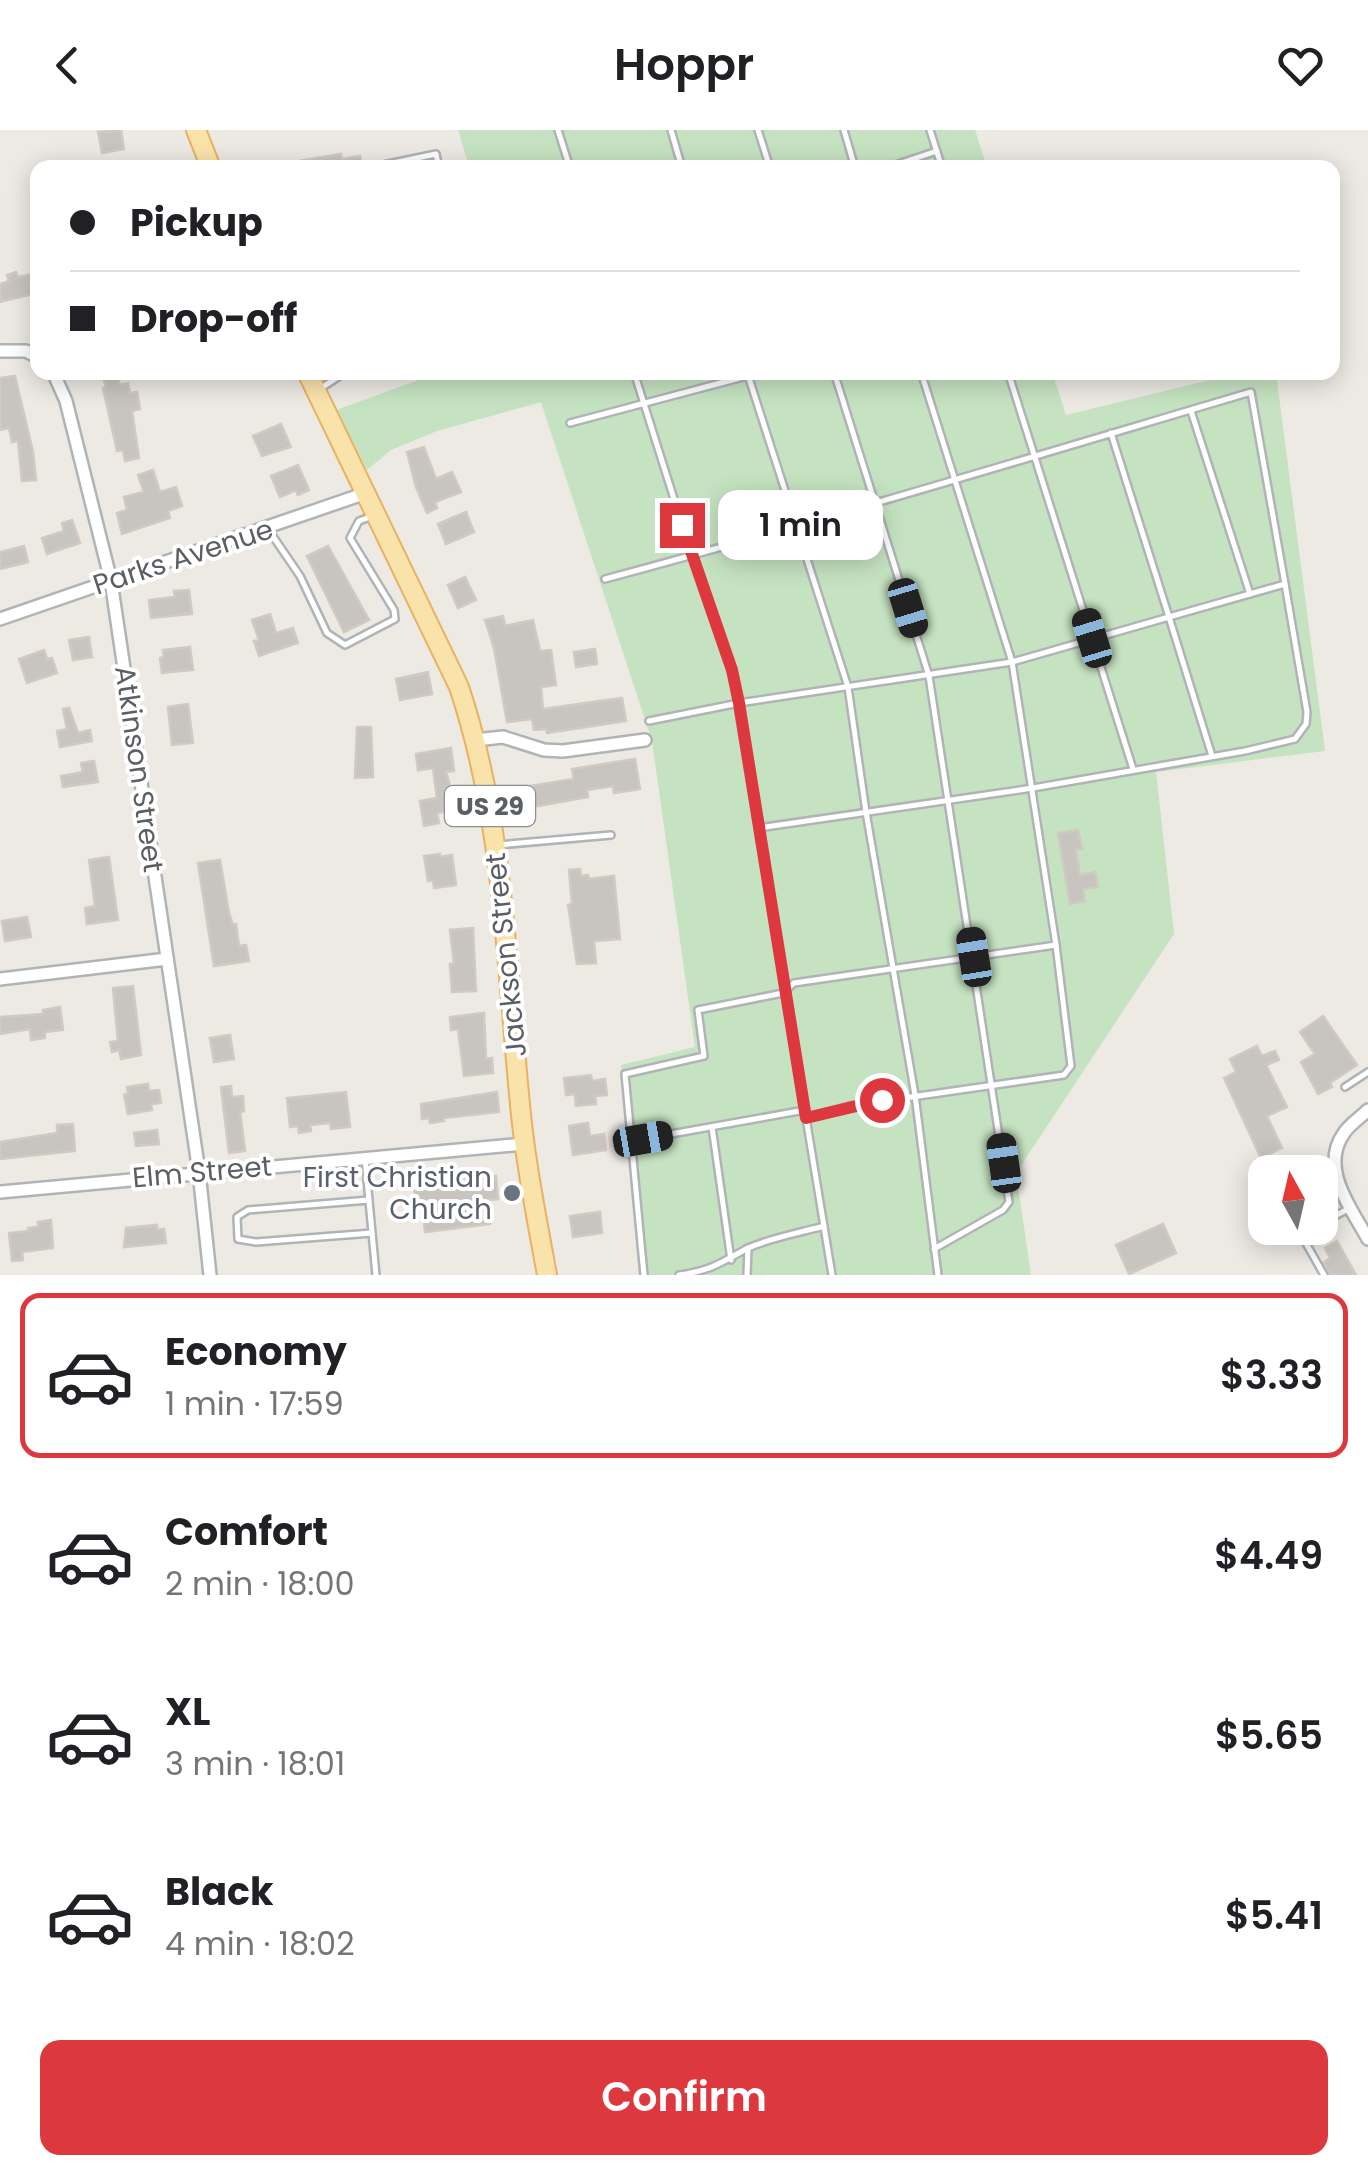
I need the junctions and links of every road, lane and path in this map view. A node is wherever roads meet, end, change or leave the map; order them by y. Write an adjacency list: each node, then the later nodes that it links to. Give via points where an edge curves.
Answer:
1 (196, 130): 8 (main road)
2 (558, 130): 11 (lane)
3 (671, 130): 12 (lane)
4 (758, 130): 13 (lane)
5 (844, 130): 14 (lane)
6 (930, 130): 7 (lane)
7 (936, 151): 15 (lane); 16 (lane)
8 (208, 160)
9 (407, 160): 10 (lane, via 436,154)
10 (437, 160)
11 (567, 160)
12 (680, 160)
13 (767, 160)
14 (853, 160)
15 (910, 160)
16 (939, 160)
17 (0, 351): 18 (street)
18 (30, 353)
19 (57, 380): 42 (street, Atkinson Street)
20 (311, 380): 28 (main road, Jackson Street / US 29)
21 (334, 380): 28 (lane)
22 (637, 380): 29 (lane)
23 (726, 380): 29 (lane)
24 (750, 380): 38 (lane)
25 (837, 380): 36 (lane)
26 (924, 380): 34 (lane)
27 (1011, 380): 33 (lane)
28 (316, 392): 35 (main road, Jackson Street / US 29)
29 (644, 403): 31 (lane); 40 (lane)
30 (1191, 410): 32 (lane); 43 (lane, via 1251,392); 44 (lane)
31 (570, 423)
32 (1111, 433): 33 (lane); 45 (lane)
33 (1035, 456): 34 (lane); 47 (lane)
34 (956, 482): 36 (lane); 48 (lane)
35 (366, 493): 37 (main road, Jackson Street / US 29); 39 (street, Parks Avenue)
36 (876, 506): 38 (lane); 49 (lane)
37 (376, 516): 39 (lane, via 359,521 350,538 395,619 345,645 327,633); 53 (main road, Jackson Street / US 29, via 459,687)
38 (797, 528): 40 (lane); 50 (lane)
39 (268, 529): 42 (street, Parks Avenue)
40 (692, 556): 41 (lane); 51 (lane)
41 (605, 580)
42 (111, 581): 46 (street, Parks Avenue); 65 (street, Atkinson Street)
43 (1285, 584): 44 (lane); 55 (lane, via 1306,724 1296,739)
44 (1250, 594): 45 (lane)
45 (1168, 617): 47 (lane); 55 (lane)
46 (0, 619)
47 (1092, 638): 48 (lane); 56 (lane)
48 (1012, 662): 49 (lane); 57 (lane)
49 (929, 676): 50 (lane); 58 (lane)
50 (848, 687): 51 (lane); 59 (lane)
51 (739, 703): 52 (lane); 60 (lane)
52 (649, 721)
53 (475, 740): 54 (street, via 502,737 563,751); 62 (main road, Jackson Street / US 29)
54 (644, 740)
55 (1212, 756): 56 (lane)
56 (1132, 769): 57 (lane)
57 (1032, 788): 58 (lane); 63 (lane)
58 (949, 799): 59 (lane); 64 (lane)
59 (866, 812): 60 (lane); 66 (lane)
60 (758, 828): 68 (lane)
61 (611, 835): 62 (lane)
62 (495, 845): 77 (main road, Jackson Street / US 29)
63 (1056, 945): 64 (lane); 70 (lane, via 1071,1066 1064,1074)
64 (974, 957): 66 (lane); 70 (lane)
65 (167, 960): 67 (street); 79 (street, Atkinson Street)
66 (892, 970): 68 (lane, via 794,983); 72 (lane)
67 (0, 979)
68 (784, 993): 74 (lane); 94 (lane, via 698,1010 704,1056 626,1074)
69 (1368, 1072): 71 (lane)
70 (992, 1085): 72 (lane); 89 (lane, via 1010,1202)
71 (1345, 1087)
72 (915, 1095): 74 (lane); 89 (lane)
73 (1368, 1110): 82 (street, via 1344,1132 1334,1156 1337,1183)
74 (806, 1114): 75 (lane); 84 (lane)
75 (712, 1127): 76 (lane); 90 (lane)
76 (643, 1139)
77 (524, 1144): 78 (street, Elm Street); 93 (main road, Jackson Street / US 29)
78 (365, 1158): 79 (street, Elm Street); 81 (lane)
79 (199, 1172): 80 (street, Elm Street); 91 (street, Atkinson Street)
80 (0, 1192)
81 (369, 1200): 85 (lane); 85 (lane, via 248,1210 237,1217 238,1239)
82 (1350, 1208): 83 (lane); 86 (street)
83 (1338, 1214)
84 (824, 1226): 88 (lane); 97 (lane)
85 (372, 1233): 92 (lane)
86 (1368, 1240)
87 (1308, 1245): 99 (lane)
88 (748, 1248): 90 (lane); 96 (lane)
89 (934, 1249): 98 (lane)
90 (731, 1260): 95 (lane)
91 (210, 1275)
92 (376, 1275)
93 (546, 1275)
94 (644, 1275)
95 (680, 1275)
96 (747, 1275)
97 (832, 1275)
98 (938, 1275)
99 (1324, 1275)

